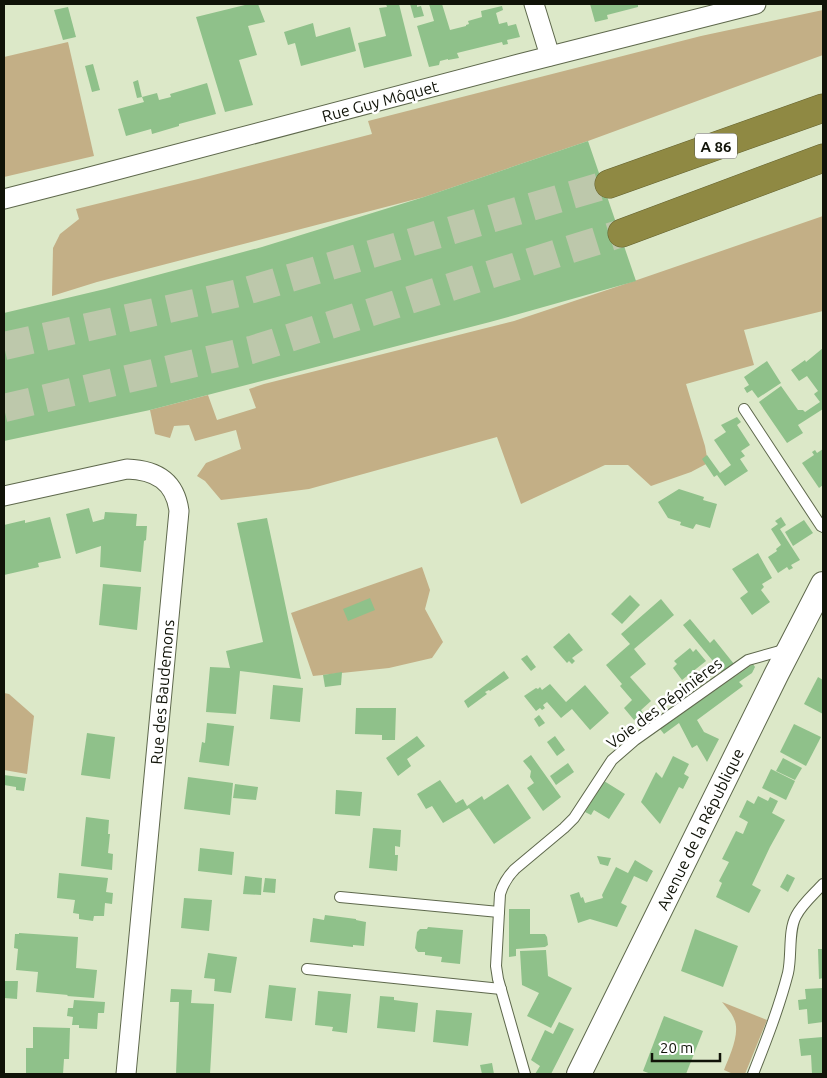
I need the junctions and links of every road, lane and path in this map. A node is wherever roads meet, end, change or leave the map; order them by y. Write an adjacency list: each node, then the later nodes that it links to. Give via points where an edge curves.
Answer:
1 (534, 4): 3 (street)
2 (756, 4): 3 (street, Rue Guy Môquet)
3 (550, 56): 7 (street, Rue Guy Môquet)
4 (823, 108): 6 (highway, A 86)
5 (823, 158): 8 (highway)
6 (609, 184)
7 (4, 199)
8 (622, 233)
9 (744, 409): 11 (lane)
10 (4, 496): 19 (street, Rue des Baudemons, via 127,469 142,469 157,475 173,491 180,511)
11 (823, 527)
12 (823, 584): 13 (street, Avenue de la République)
13 (790, 648): 16 (lane, Voie des Pépinières, via 748,660 612,760 574,818 508,876 500,894); 21 (street, Avenue de la République)
14 (823, 884): 22 (lane, via 795,917 788,973)
15 (340, 896): 16 (lane)
16 (499, 912): 18 (lane, Voie des Pépinières, via 496,966)
17 (307, 969): 18 (lane)
18 (501, 989): 20 (lane, Voie des Pépinières)
19 (126, 1074)
20 (525, 1074)
21 (579, 1074)
22 (752, 1074)

